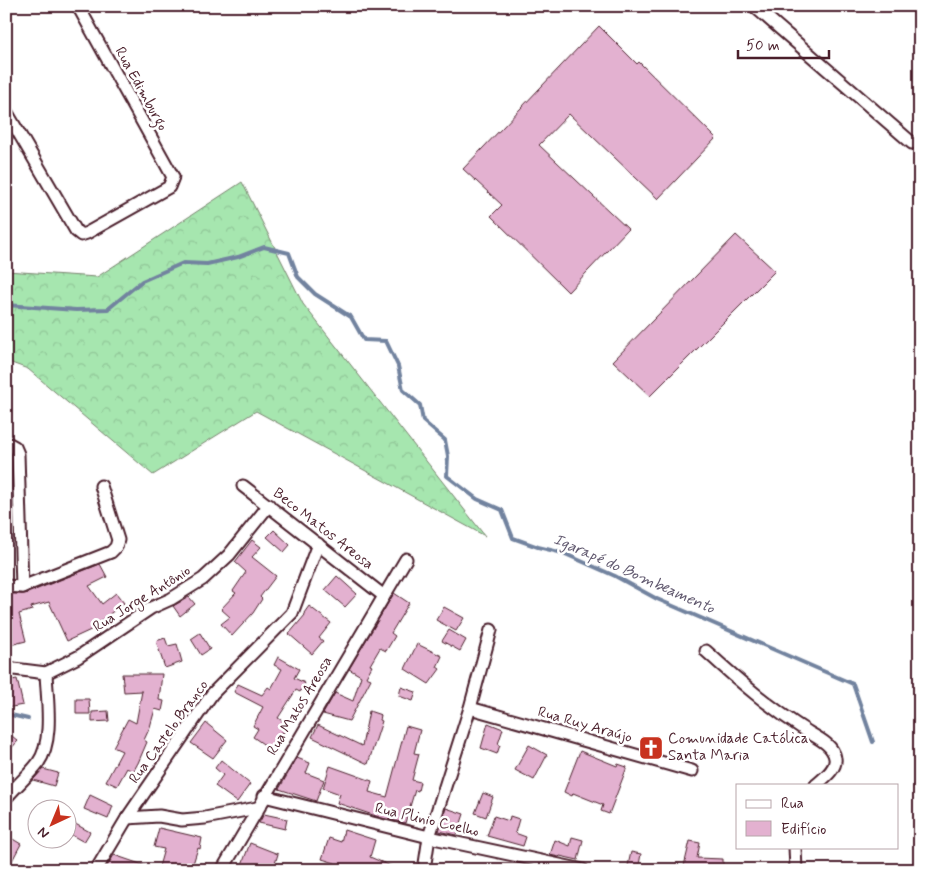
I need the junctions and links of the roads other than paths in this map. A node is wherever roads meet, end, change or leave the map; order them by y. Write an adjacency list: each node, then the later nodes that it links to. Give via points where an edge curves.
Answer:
1 (78, 6): 3 (street, Rua Edimburgo, via 173,176 169,187 81,235)
2 (754, 6): 4 (street)
3 (6, 111)
4 (912, 143)
5 (6, 442): 12 (street, via 15,447 18,454)
6 (101, 486): 12 (street, via 118,540 116,547 111,552)
7 (243, 486): 8 (street, Beco Matos Areosa)
8 (269, 505): 9 (street, Beco Matos Areosa); 17 (street, Rua Jorge Antônio, via 228,555 203,579 151,608 78,657)
9 (318, 544): 13 (street, Beco Matos Areosa); 24 (street, Rua Castelo Branco, via 292,613 212,694)
10 (406, 559): 13 (street, Rua Matos Areosa)
11 (6, 586): 12 (street)
12 (22, 587)
13 (384, 596): 21 (street, Rua Matos Areosa)
14 (491, 630): 18 (street)
15 (706, 651): 20 (street, via 758,697 825,742 833,751 834,767)
16 (6, 668): 17 (street)
17 (46, 673): 22 (street, via 46,743 39,761)
18 (470, 708): 19 (street, Rua Ruy Araújo); 25 (street)
19 (692, 771)
20 (817, 784)
21 (264, 796): 23 (street, Rua Matos Areosa); 25 (street, Rua Plinio Coelho)
22 (6, 798)
23 (257, 808): 24 (street, via 198,819); 28 (street, Rua Matos Areosa)
24 (127, 818): 27 (street, Rua Castelo Branco)
25 (428, 837): 29 (street); 30 (street, Rua Plinio Coelho)
26 (795, 848): 31 (street)
27 (96, 870)
28 (222, 870)
29 (424, 870)
30 (584, 870)
31 (796, 870)

